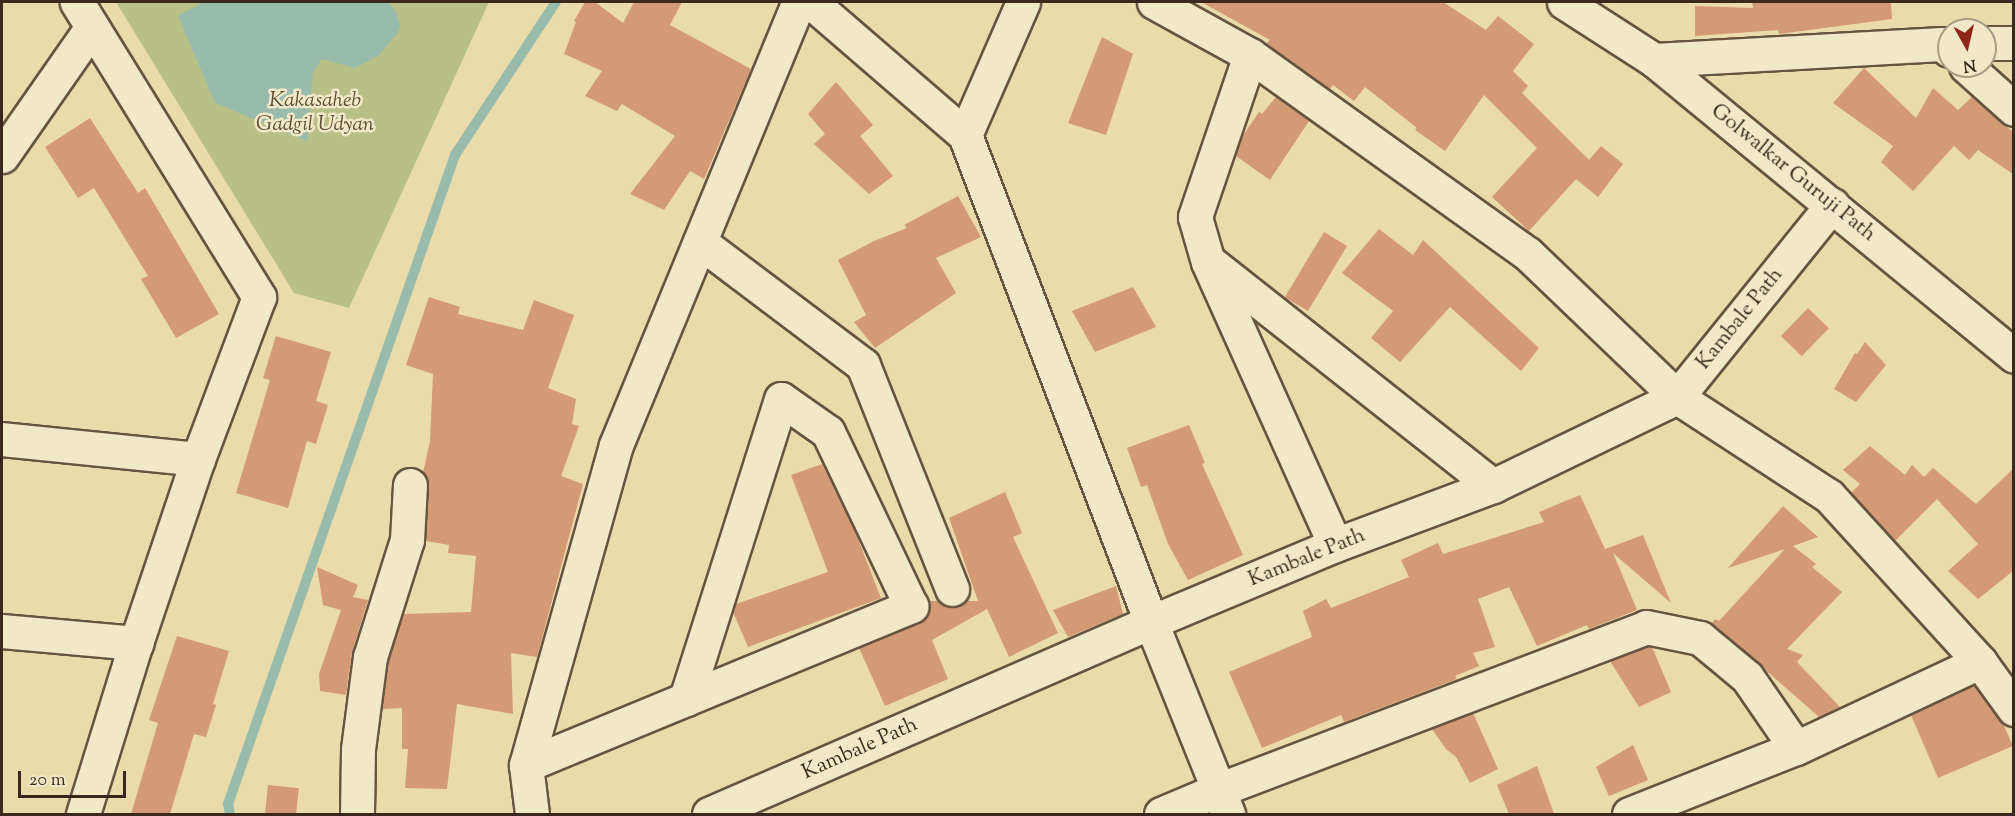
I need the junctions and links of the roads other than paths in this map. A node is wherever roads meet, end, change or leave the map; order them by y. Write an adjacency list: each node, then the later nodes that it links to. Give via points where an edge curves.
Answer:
1 (799, 2): 17 (street)
2 (811, 2): 14 (street)
3 (1023, 2): 14 (street)
4 (1154, 2): 10 (street)
5 (1564, 2): 11 (street, Golwalkar Guruji Path)
6 (85, 14): 15 (street); 22 (street, via 258,297)
7 (2013, 43): 8 (street)
8 (1997, 44)
9 (1937, 46): 11 (street)
10 (1250, 55): 18 (street, via 1195,217); 20 (street, via 1528,255)
11 (1654, 60): 16 (street, Golwalkar Guruji Path)
12 (1979, 78): 13 (street)
13 (2013, 109)
14 (965, 135): 27 (street)
15 (2, 156)
16 (1832, 205): 19 (street, Golwalkar Guruji Path); 20 (street, Kambale Path)
17 (699, 242): 26 (street, via 864,365); 34 (street, via 616,445)
18 (1208, 262): 24 (street); 25 (street)
19 (2013, 356)
20 (1677, 397): 24 (street, Kambale Path); 30 (street, via 1829,496)
21 (2, 439): 22 (street)
22 (198, 459): 29 (street)
23 (410, 485): 37 (street, via 407,540 370,657 358,749)
24 (1493, 486): 25 (street, Kambale Path)
25 (1335, 545): 27 (street, Kambale Path)
26 (952, 589)
27 (1151, 622): 35 (street); 39 (street, Kambale Path)
28 (2, 631): 29 (street)
29 (136, 644): 36 (street)
30 (1980, 662): 32 (street); 33 (street)
31 (686, 699): 31 (street, via 911,606 828,432 781,399); 34 (street)
32 (2013, 709)
33 (1796, 748): 35 (street, via 1747,677 1700,638 1646,627); 41 (street)
34 (526, 765): 38 (street)
35 (1223, 802): 40 (street)
36 (83, 814)
37 (357, 814)
38 (532, 814)
39 (708, 814)
40 (1161, 814)
41 (1629, 814)

